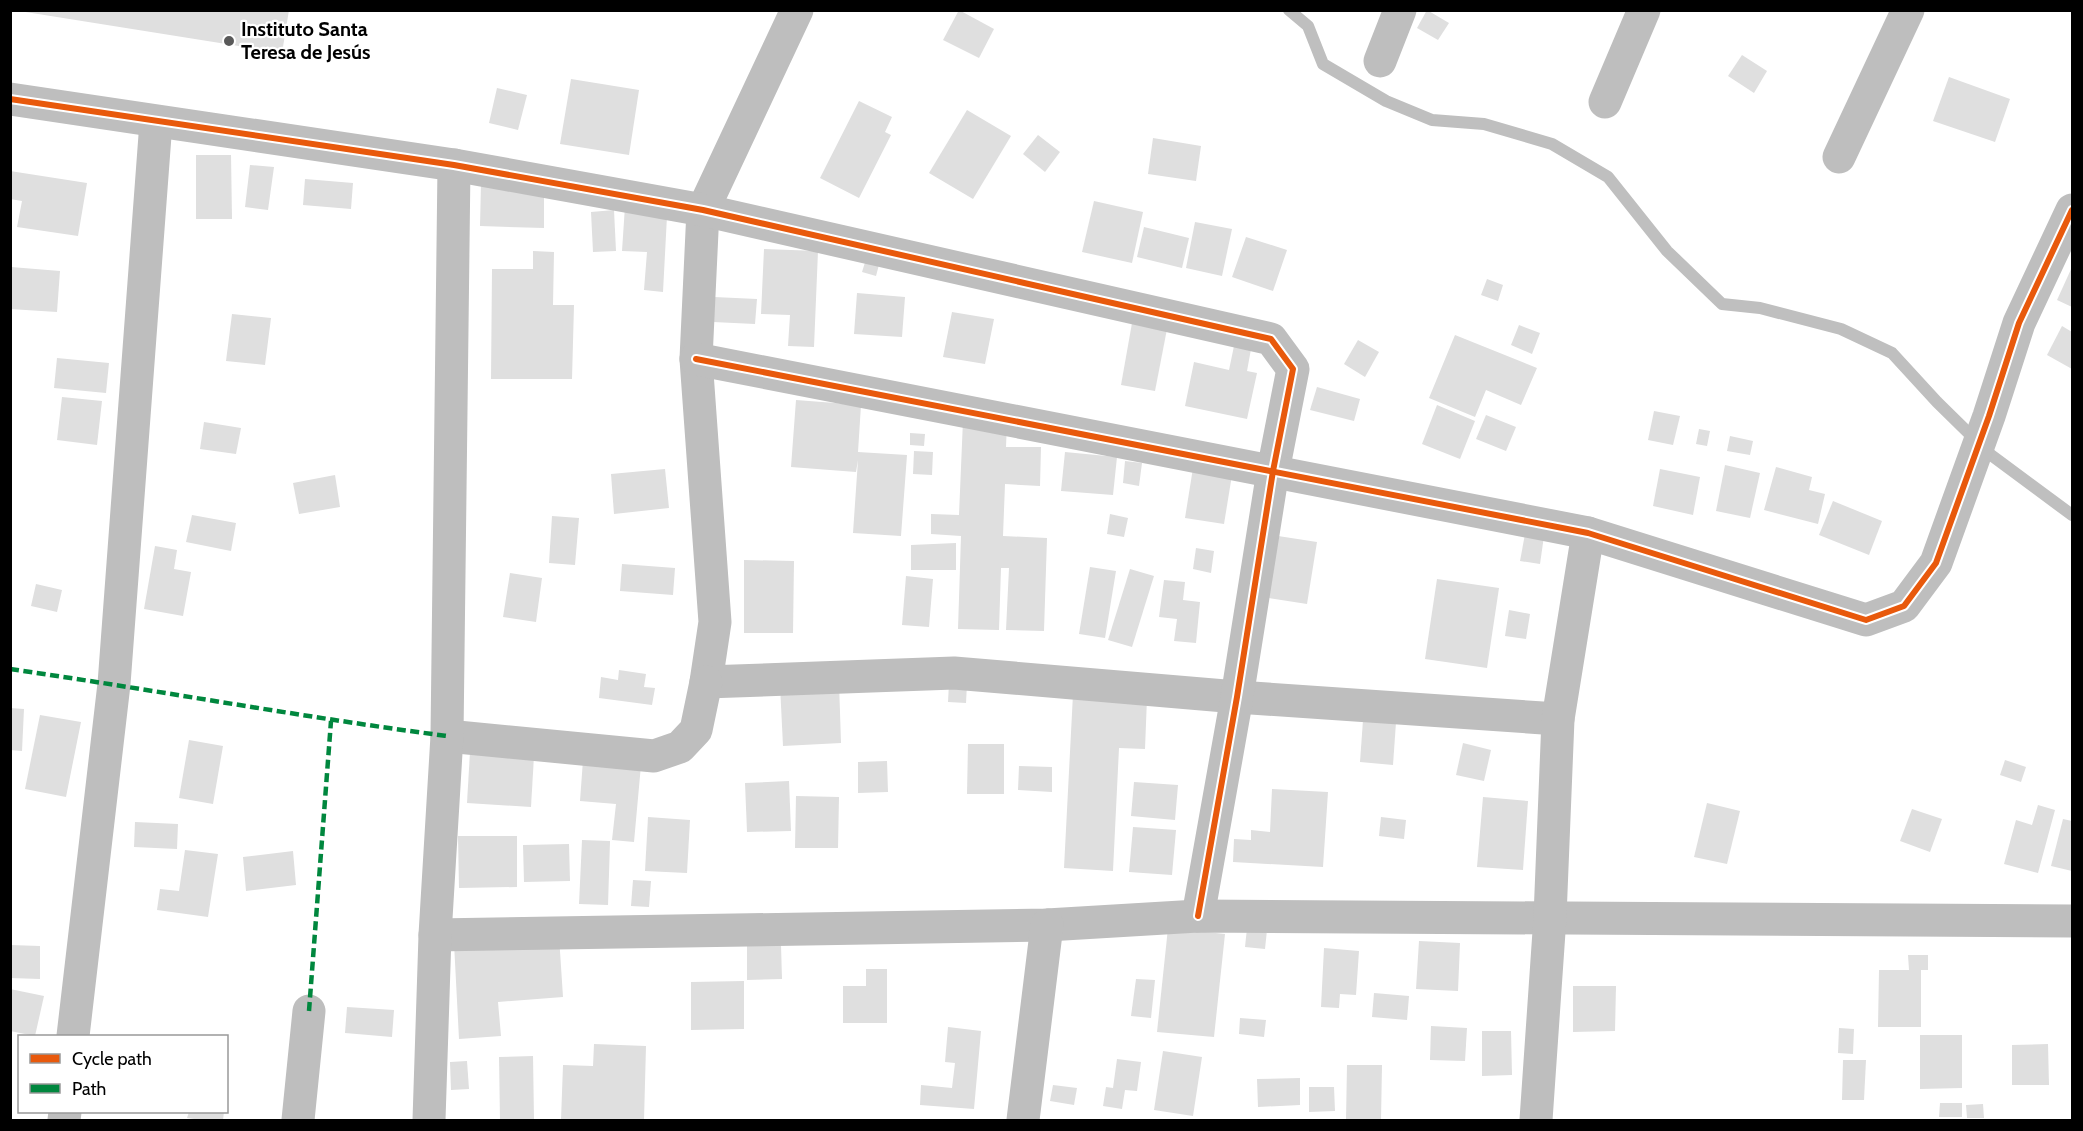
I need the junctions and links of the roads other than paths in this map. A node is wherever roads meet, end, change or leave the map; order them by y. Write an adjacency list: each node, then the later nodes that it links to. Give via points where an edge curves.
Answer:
1 (797, 10): 11 (street)
2 (1400, 10): 5 (street)
3 (1644, 10): 7 (street)
4 (1908, 10): 9 (street)
5 (1380, 61)
6 (10, 99): 8 (street)
7 (1605, 102)
8 (156, 122): 10 (street); 26 (street, via 114,684)
9 (1839, 157)
10 (454, 165): 11 (street); 19 (street)
11 (703, 210): 13 (street); 14 (street, via 1271,339 1293,369)
12 (2073, 210): 15 (street, via 2019,323 1936,563 1904,606 1866,620)
13 (696, 359): 14 (street); 16 (street, via 715,622)
14 (1273, 471): 15 (street); 17 (street)
15 (1588, 533): 18 (street)
16 (706, 681): 17 (street, via 954,673); 19 (street, via 696,730 680,747 654,756)
17 (1237, 697): 18 (street); 20 (street)
18 (1558, 719): 21 (street)
19 (447, 736): 24 (street)
20 (1198, 916): 21 (street); 23 (street)
21 (1550, 917): 22 (street); 30 (street)
22 (2073, 921)
23 (1047, 925): 24 (street); 29 (street)
24 (435, 935): 28 (street)
25 (309, 1011): 27 (street)
26 (73, 1035)
27 (298, 1120)
28 (429, 1120)
29 (1023, 1120)
30 (1536, 1120)

